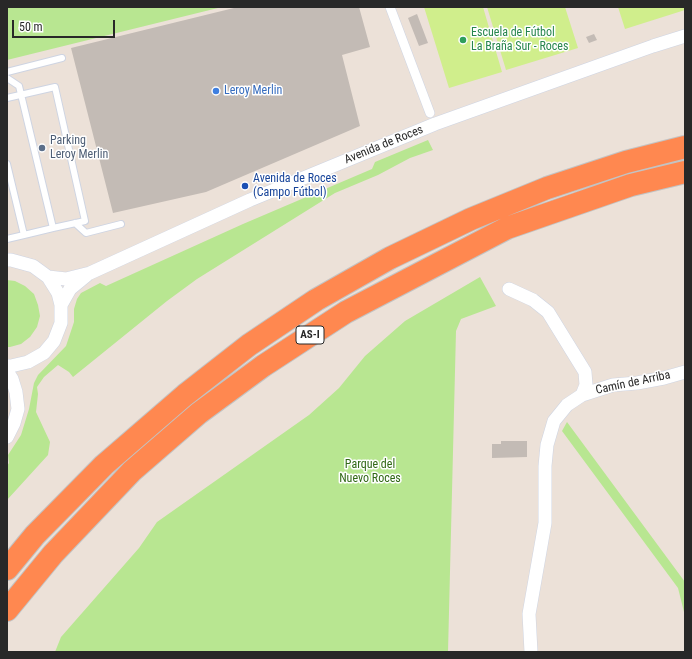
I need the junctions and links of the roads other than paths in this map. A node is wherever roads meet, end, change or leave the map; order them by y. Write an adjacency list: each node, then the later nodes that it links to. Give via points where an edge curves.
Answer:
1 (390, 7): 8 (street)
2 (685, 36): 20 (street, Avenida de Roces, via 435,124 250,200)
3 (62, 58): 4 (lane)
4 (7, 72)
5 (7, 78): 6 (lane, via 19,86)
6 (22, 95): 7 (lane); 13 (lane, via 54,87 85,221); 15 (lane)
7 (7, 98)
8 (430, 113)
9 (685, 135): 18 (highway, via 623,150 543,178)
10 (685, 147): 18 (highway, AS-I, via 626,162 547,188 471,219)
11 (7, 164): 16 (lane)
12 (685, 172): 30 (highway, AS-I, via 631,185 507,228 346,312 263,366 199,413 132,471 53,554)
13 (75, 223): 14 (lane, via 86,233); 15 (lane)
14 (121, 224)
15 (52, 228): 16 (lane)
16 (24, 235): 17 (lane)
17 (7, 239)
18 (390, 258): 29 (highway, AS-I, via 316,300 249,345 185,395 104,465 35,535)
19 (7, 260): 21 (street, via 33,266)
20 (90, 273): 21 (street, Avenida de Roces, via 66,279); 23 (street, Avenida de Roces, via 70,289)
21 (48, 277): 23 (street, via 58,293)
22 (509, 289): 27 (street, via 533,300 548,312 585,372 586,385)
23 (61, 305): 24 (street, via 60,324 54,341 44,353 28,362)
24 (7, 366)
25 (7, 371): 28 (street, via 16,392 18,409)
26 (685, 372): 27 (street, Camín de Arriba, via 637,383 613,385)
27 (582, 395): 31 (street, Camín de Arriba, via 567,405 554,421 547,445 545,522 529,614)
28 (7, 437)
29 (7, 569)
30 (7, 610)
31 (530, 652)

